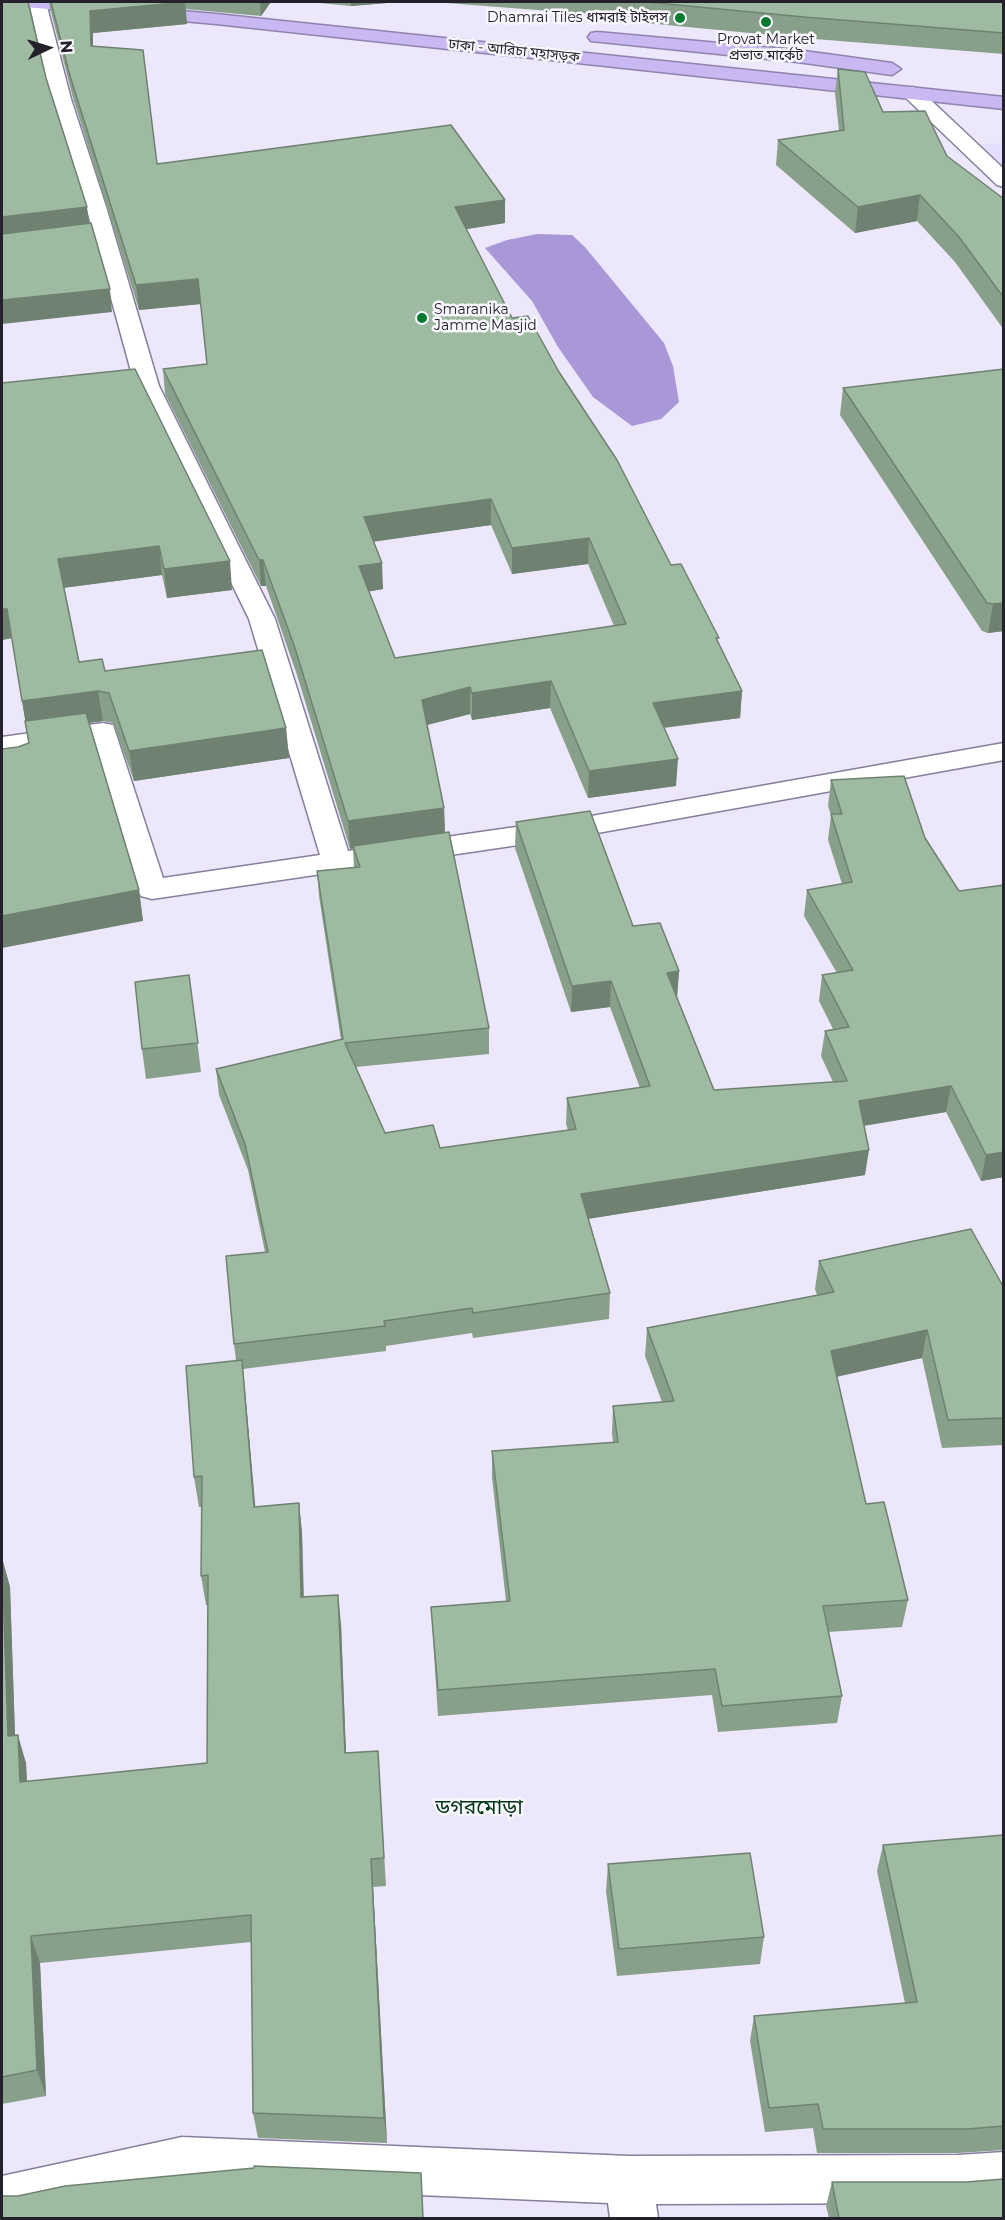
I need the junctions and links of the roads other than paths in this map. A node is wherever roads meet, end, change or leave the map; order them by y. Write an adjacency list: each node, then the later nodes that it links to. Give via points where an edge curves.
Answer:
1 (31, 2): 4 (highway, ঢাকা - আরিচা মহাসড়ক); 9 (street, via 61,99 93,238 147,386 262,619)
2 (583, 35): 3 (highway, ঢাকা - আরিচা মহাসড়ক, via 797,56)
3 (912, 72)
4 (912, 93): 5 (highway, ঢাকা - আরিচা মহাসড়ক); 6 (street)
5 (1004, 103)
6 (1004, 181)
7 (2, 745): 9 (street, via 103,730 152,889)
8 (1004, 751): 9 (street, via 586,826)
9 (337, 862)
10 (1004, 2176): 11 (street)
11 (632, 2199): 12 (street, via 182,2161)
12 (2, 2200)

